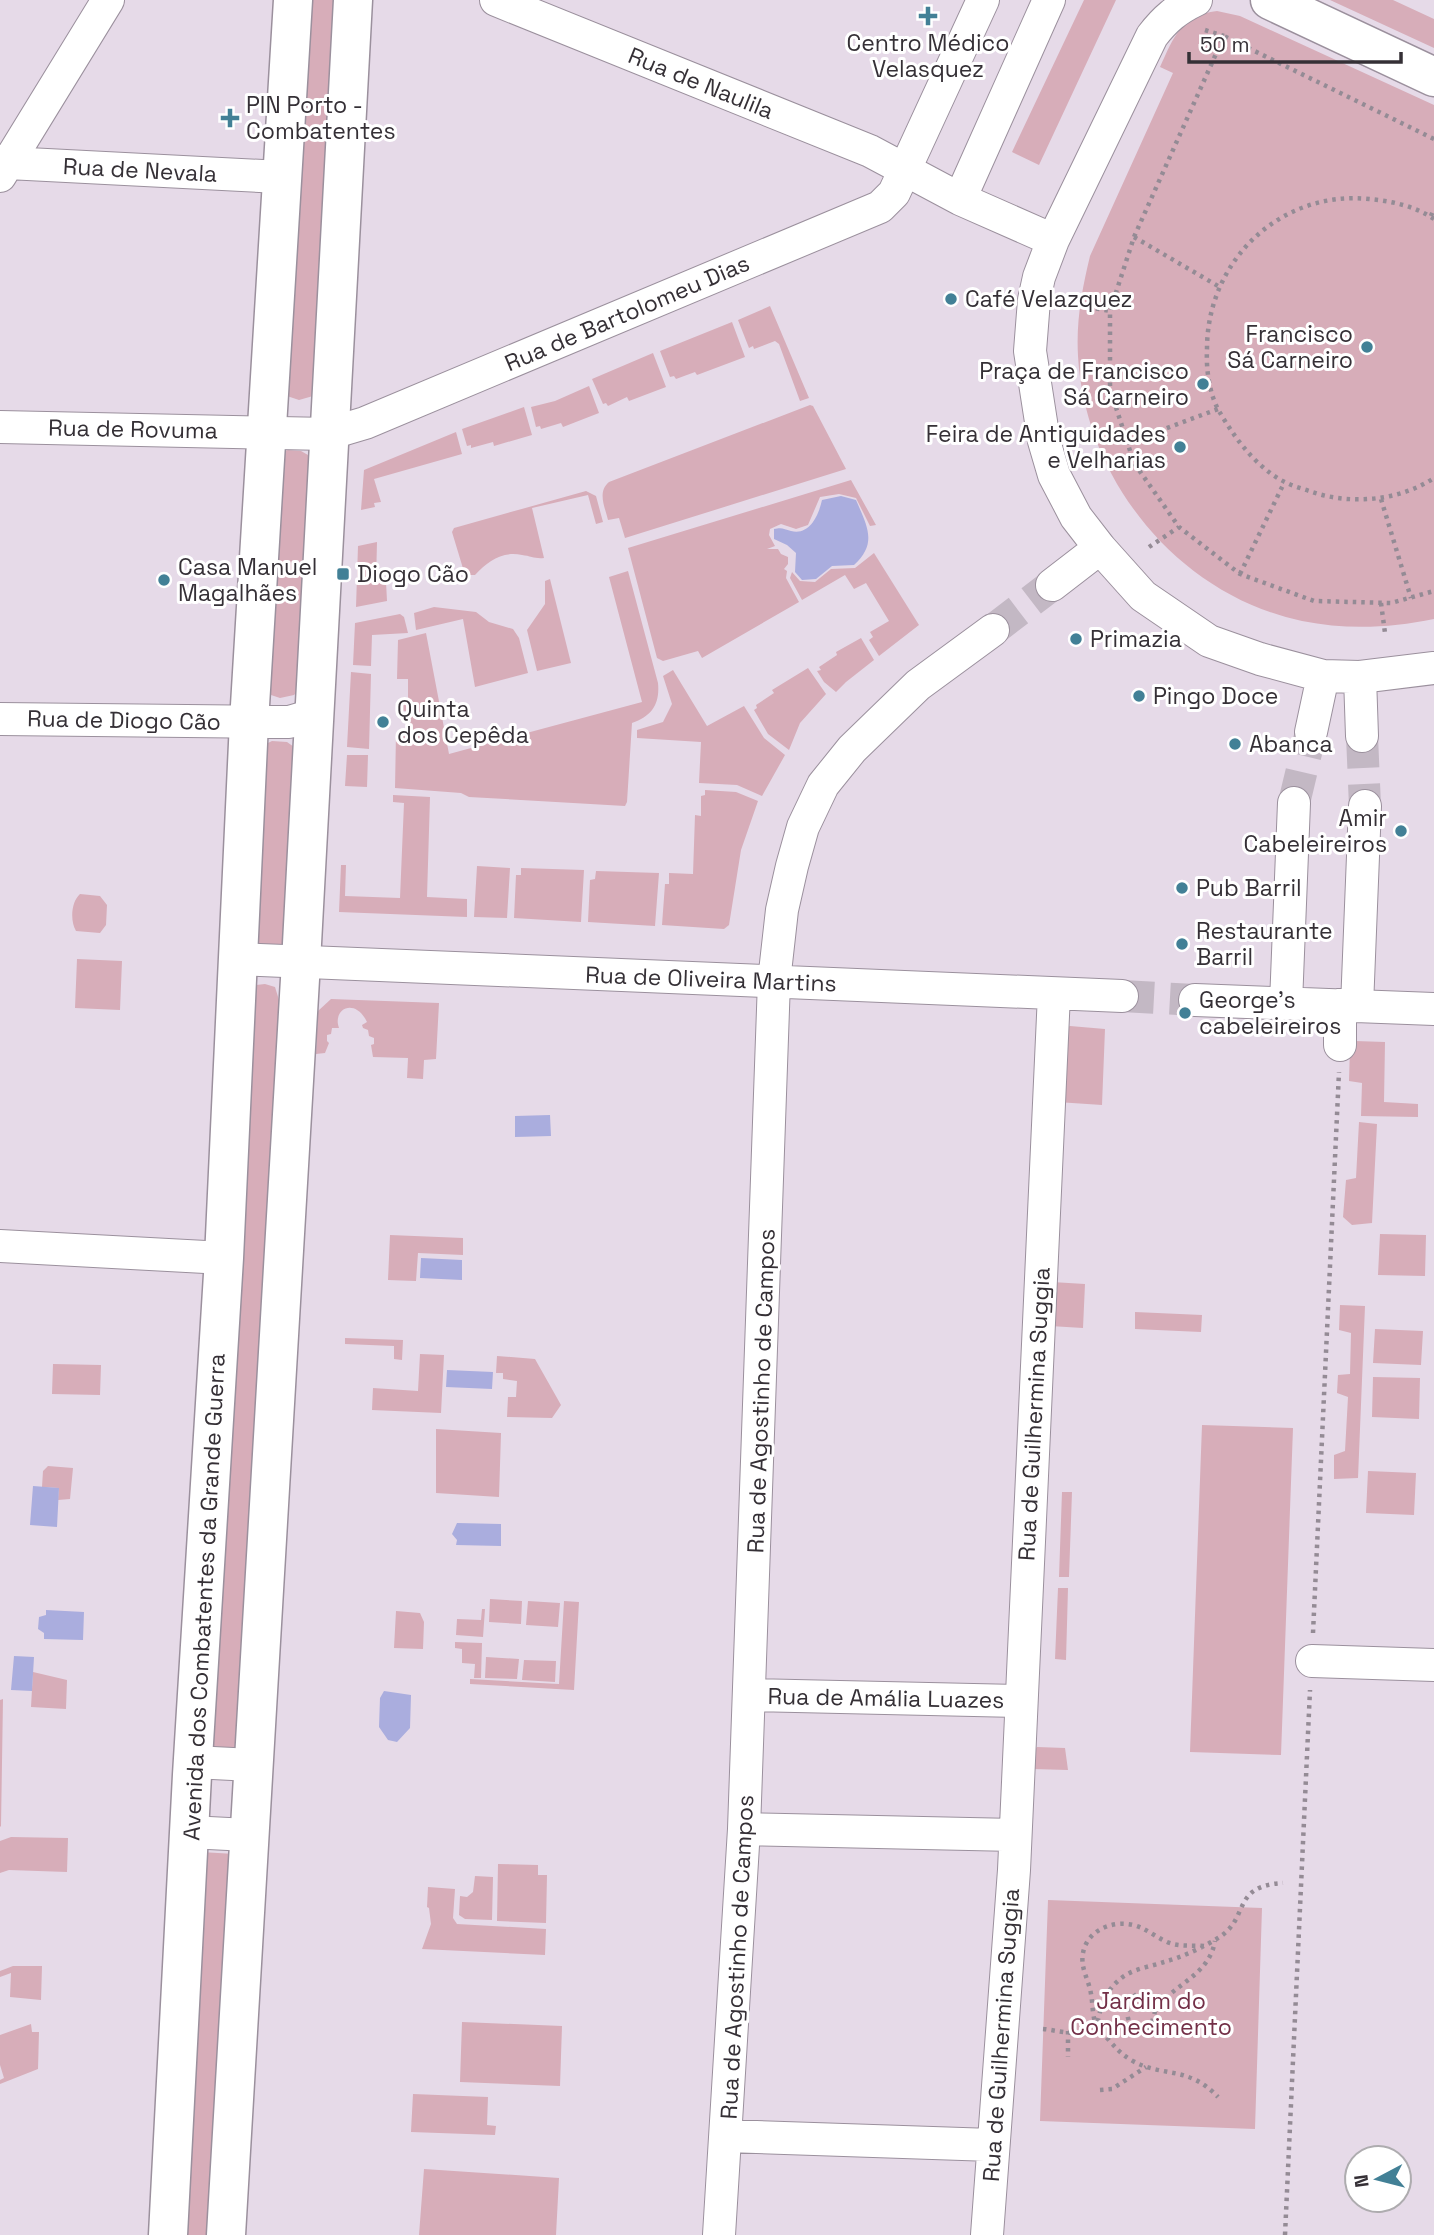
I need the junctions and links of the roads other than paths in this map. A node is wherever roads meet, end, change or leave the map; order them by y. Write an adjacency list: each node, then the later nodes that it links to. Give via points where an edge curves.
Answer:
1 (108, 0): 12 (street)
2 (293, 0): 14 (main road, Avenida dos Combatentes da Grande Guerra)
3 (353, 0): 19 (main road)
4 (496, 0): 13 (street, Rua de Naulila)
5 (983, 0): 13 (street)
6 (1049, 0): 15 (street)
7 (1196, 0): 16 (street, via 1178,8 1152,36)
8 (1270, 0): 9 (main road)
9 (1369, 48): 10 (main road, via 1395,39); 11 (main road)
10 (1434, 57)
11 (1434, 77)
12 (3, 166): 14 (street, Rua de Nevala)
13 (905, 168): 15 (street); 19 (street, Rua de Bartolomeu Dias, via 894,194 880,207 365,423)
14 (281, 177): 18 (main road, Avenida dos Combatentes da Grande Guerra)
15 (960, 199): 16 (street)
16 (1053, 240): 20 (street, via 1034,300 1030,351 1037,408 1054,475 1076,517)
17 (0, 427): 18 (street, Rua de Rovuma)
18 (267, 432): 19 (street); 28 (main road, Avenida dos Combatentes da Grande Guerra)
19 (328, 434): 26 (main road)
20 (1100, 548): 21 (street); 24 (street, via 1143,596 1209,641)
21 (1052, 585)
22 (993, 629): 35 (street, Rua de Agostinho de Campos, via 918,685 852,749 823,785 803,827 792,866)
23 (1434, 668): 25 (street)
24 (1323, 676): 25 (street); 29 (street)
25 (1360, 677): 30 (street)
26 (313, 715): 28 (street, via 289,722); 34 (main road)
27 (0, 719): 28 (street, Rua de Diogo Cão)
28 (249, 722): 33 (main road, Avenida dos Combatentes da Grande Guerra)
29 (1311, 732)
30 (1362, 736)
31 (1294, 803): 39 (street)
32 (1365, 806): 40 (street)
33 (238, 959): 34 (street); 44 (main road, Avenida dos Combatentes da Grande Guerra)
34 (301, 962): 35 (street, Rua de Oliveira Martins); 50 (main road)
35 (774, 981): 36 (street, Rua de Oliveira Martins); 47 (street, Rua de Agostinho de Campos)
36 (1054, 994): 37 (street, Rua de Oliveira Martins); 48 (street, Rua de Guilhermina Suggia)
37 (1122, 996)
38 (1195, 1000): 39 (street)
39 (1286, 1003): 40 (street)
40 (1349, 1006): 41 (street); 42 (street)
41 (1434, 1009)
42 (1340, 1045)
43 (0, 1246): 44 (street)
44 (224, 1258): 49 (main road, Avenida dos Combatentes da Grande Guerra)
45 (1312, 1661): 46 (street)
46 (1434, 1665)
47 (750, 1695): 48 (street, Rua de Amália Luazes); 51 (street, Rua de Agostinho de Campos)
48 (1021, 1701): 54 (street, Rua de Guilhermina Suggia)
49 (193, 1762): 50 (street); 52 (main road, Avenida dos Combatentes da Grande Guerra)
50 (253, 1765): 53 (main road)
51 (744, 1829): 54 (street); 55 (street, Rua de Agostinho de Campos)
52 (189, 1832): 53 (street); 57 (main road, Avenida dos Combatentes da Grande Guerra)
53 (248, 1835): 58 (main road)
54 (1015, 1835): 56 (street, Rua de Guilhermina Suggia)
55 (726, 2136): 56 (street); 59 (street, Rua de Agostinho de Campos)
56 (992, 2146): 60 (street, Rua de Guilhermina Suggia)
57 (168, 2235)
58 (226, 2235)
59 (719, 2235)
60 (987, 2235)

